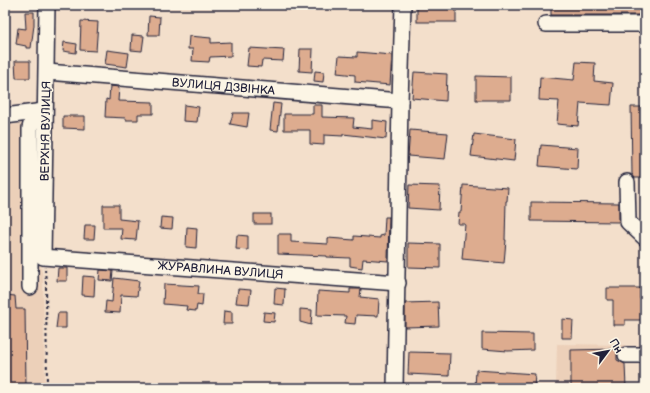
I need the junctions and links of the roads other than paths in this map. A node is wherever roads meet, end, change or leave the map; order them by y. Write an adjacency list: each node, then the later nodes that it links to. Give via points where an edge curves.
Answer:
1 (47, 5): 5 (street, ВЕРХНЯ ВУЛИЦЯ)
2 (403, 5): 6 (street)
3 (546, 24): 4 (street)
4 (645, 24)
5 (47, 72): 6 (street, ВУЛИЦЯ ДЗВІНКА); 7 (street, ВЕРХНЯ ВУЛИЦЯ)
6 (400, 101): 12 (street)
7 (40, 111): 8 (street); 11 (street, ВЕРХНЯ ВУЛИЦЯ); 13 (street, via 30,128)
8 (5, 116)
9 (627, 182): 10 (street, via 628,222)
10 (645, 238)
11 (43, 257): 12 (street, ЖУРАВЛИНА ВУЛИЦЯ)
12 (398, 283): 16 (street)
13 (30, 287)
14 (645, 354): 15 (street)
15 (626, 355)
16 (395, 388)

